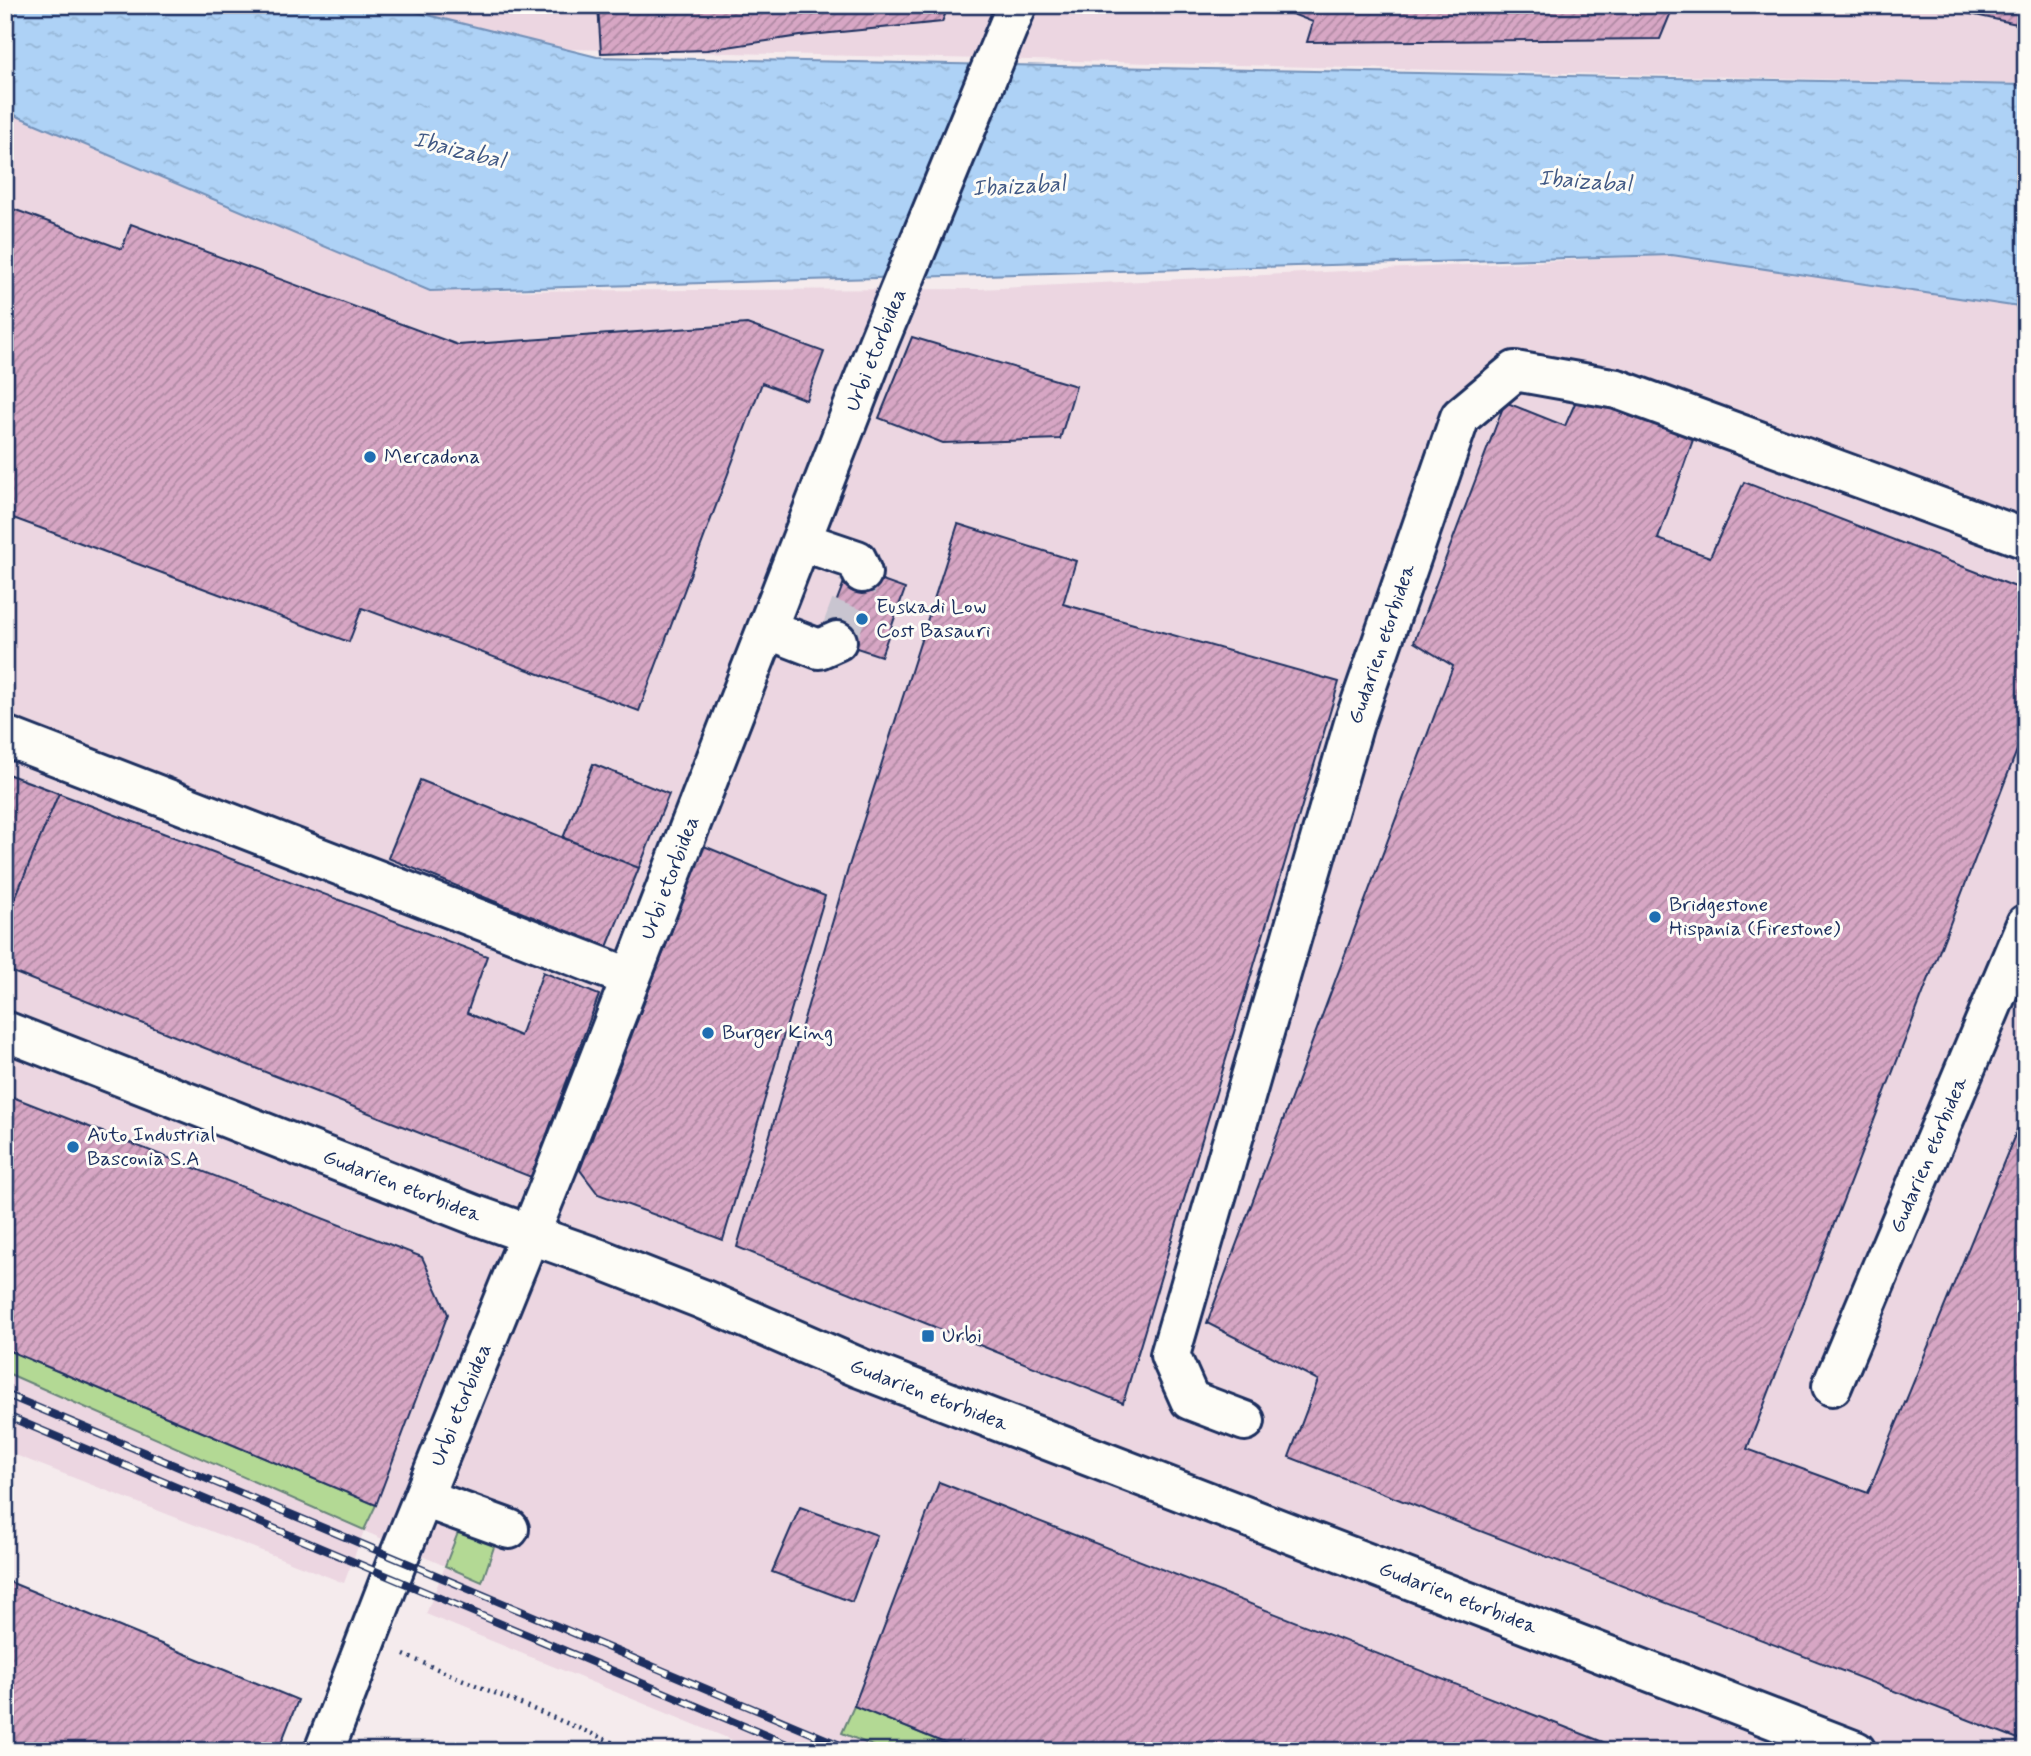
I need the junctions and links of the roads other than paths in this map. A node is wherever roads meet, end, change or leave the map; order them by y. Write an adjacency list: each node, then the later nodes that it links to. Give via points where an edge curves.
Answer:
1 (1017, 5): 3 (street, Urbi etorbidea)
2 (2026, 539): 13 (street, Gudarien etorbidea, via 1617,389 1515,371 1460,417 1354,723 1170,1355 1190,1400)
3 (801, 541): 4 (street, via 857,560); 5 (street, Urbi etorbidea)
4 (862, 573)
5 (767, 629): 6 (street, via 819,649); 9 (street, Urbi etorbidea)
6 (837, 641)
7 (5, 736): 9 (street)
8 (2026, 924): 12 (street, Gudarien etorbidea)
9 (631, 978): 11 (street, Urbi etorbidea)
10 (5, 1031): 11 (street, Gudarien etorbidea)
11 (531, 1234): 14 (street, Urbi etorbidea); 17 (street, Gudarien etorbidea, via 702,1299 860,1368)
12 (1832, 1386)
13 (1245, 1421)
14 (424, 1498): 15 (street); 16 (street, Urbi etorbidea)
15 (509, 1529)
16 (324, 1751)
17 (1856, 1751)

